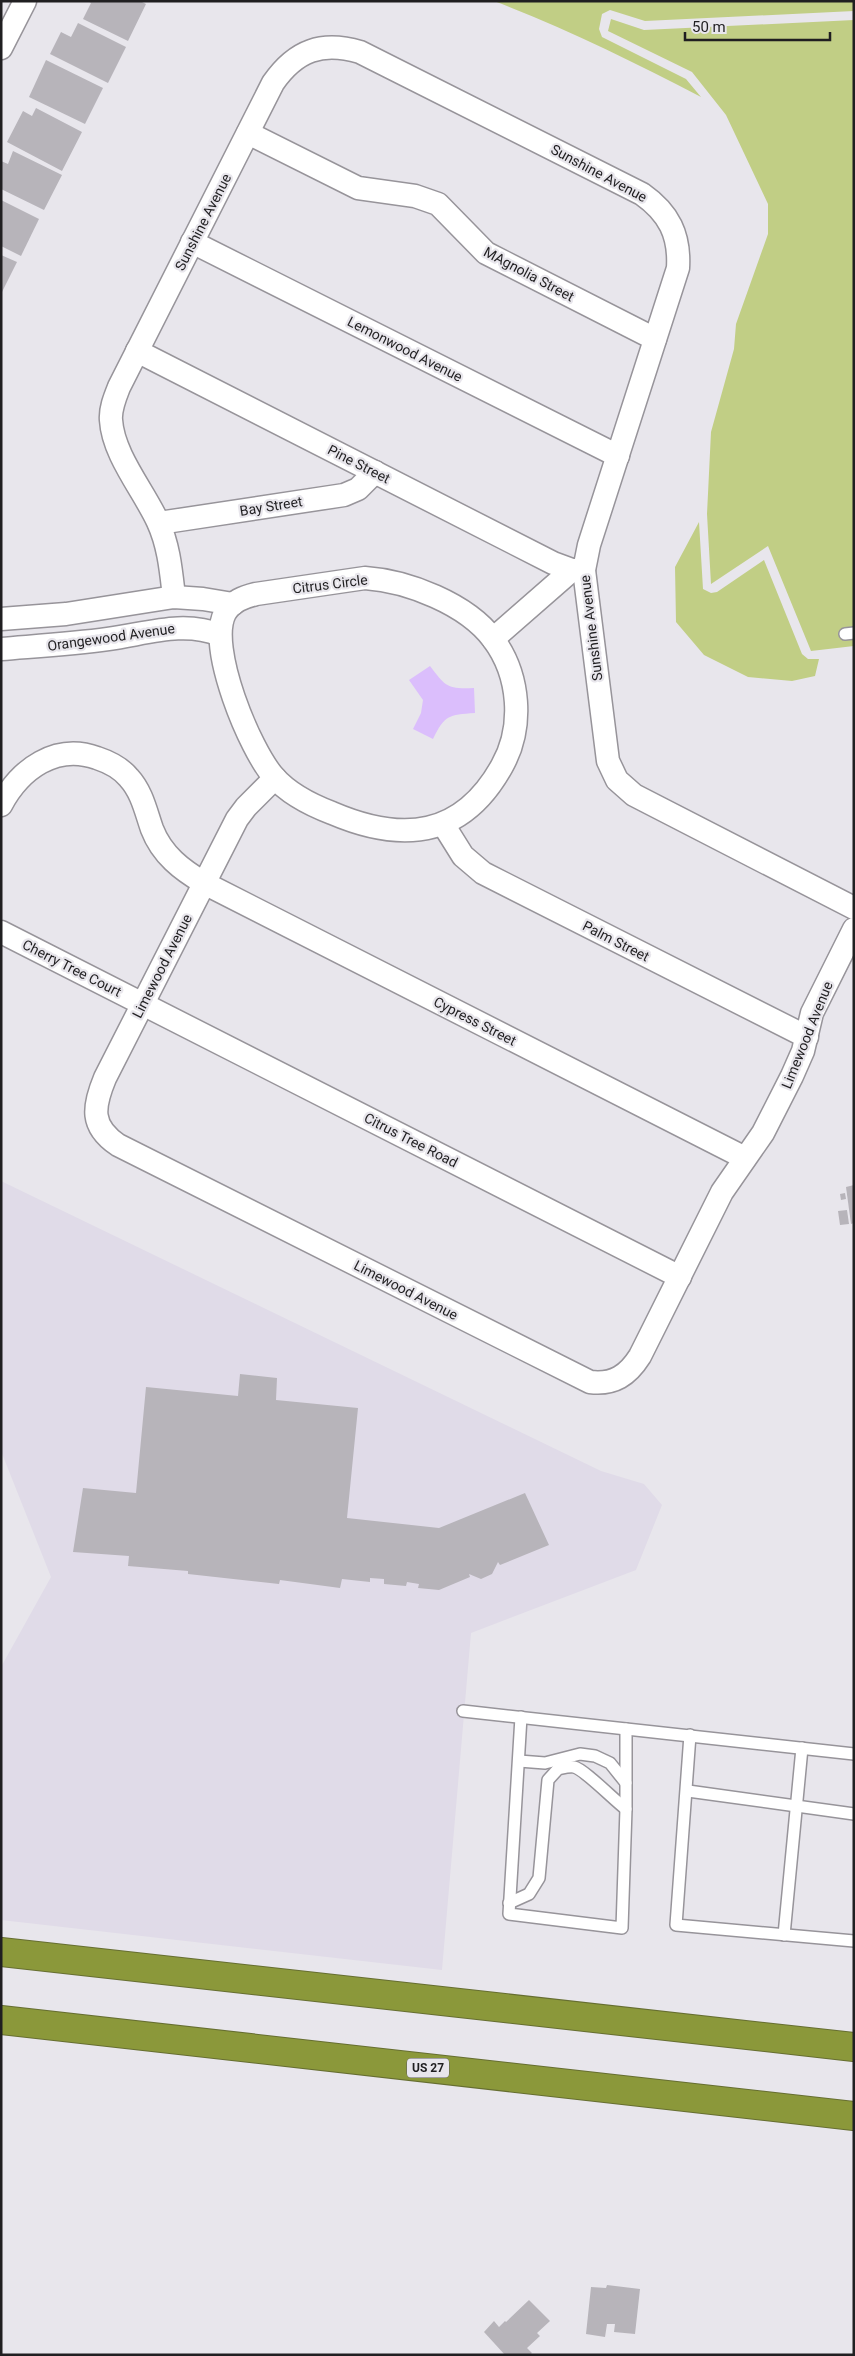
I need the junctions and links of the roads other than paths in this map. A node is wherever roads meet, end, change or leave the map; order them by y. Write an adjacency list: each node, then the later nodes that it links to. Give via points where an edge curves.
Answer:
1 (25, 1): 2 (street)
2 (1, 48)
3 (248, 133): 4 (street, Sunshine Avenue); 5 (street, MAgnolia Street, via 358,188 415,196 438,204 486,254); 5 (street, Sunshine Avenue, via 273,83 285,68 311,50 336,46 360,52 642,194 670,221 679,254 678,268)
4 (192, 242): 6 (street, Sunshine Avenue); 7 (street, Lemonwood Avenue)
5 (656, 339): 7 (street, Sunshine Avenue)
6 (137, 351): 8 (street, Pine Street); 9 (street, Sunshine Avenue, via 119,387 111,419 118,448)
7 (618, 456): 10 (street, Sunshine Avenue)
8 (375, 472): 9 (street, Bay Street, via 358,489 344,495); 10 (street, Pine Street, via 553,563)
9 (159, 523): 11 (street, Sunshine Avenue, via 169,554)
10 (578, 570): 16 (street); 23 (street, Sunshine Avenue, via 608,761 617,780 646,802)
11 (174, 597): 12 (street); 13 (street)
12 (233, 604): 15 (street, Citrus Circle, via 226,613); 16 (street, Citrus Circle, via 256,594 338,581 386,580 444,602 469,617)
13 (66, 614): 14 (street); 17 (street)
14 (1, 618)
15 (220, 635): 17 (street, Orangewood Avenue, via 204,629 178,627); 19 (street, Citrus Circle, via 242,720 263,763)
16 (493, 639): 21 (street, Citrus Circle, via 512,677 516,700 511,746 502,766 475,802)
17 (73, 643): 18 (street, Orangewood Avenue)
18 (1, 649)
19 (275, 778): 21 (street, Citrus Circle, via 306,801 362,825 401,832 421,831); 22 (street, Limewood Avenue, via 237,820)
20 (1, 805): 22 (street, via 21,776 46,759 77,754 106,761 119,768 133,784 146,808 158,843 166,854)
21 (443, 824): 27 (street, Palm Street, via 463,856 482,873)
22 (204, 883): 26 (street, Limewood Avenue); 28 (street, Cypress Street)
23 (854, 908)
24 (854, 929): 27 (street, Limewood Avenue, via 816,1003)
25 (1, 932): 26 (street, Cherry Tree Court)
26 (143, 1004): 29 (street, Citrus Tree Road); 29 (street, Limewood Avenue, via 99,1092 96,1118 108,1138 163,1167 590,1382 609,1382 634,1366)
27 (807, 1037): 28 (street, Limewood Avenue, via 764,1133)
28 (745, 1158): 29 (street, Limewood Avenue, via 722,1192)
29 (680, 1276)
30 (463, 1711): 31 (lane)
31 (521, 1717): 32 (lane); 36 (lane)
32 (626, 1728): 33 (lane); 37 (lane)
33 (690, 1735): 34 (lane); 38 (lane)
34 (802, 1748): 35 (lane); 39 (lane)
35 (854, 1754)
36 (519, 1761): 37 (lane, via 545,1763 580,1754 595,1756 610,1763); 42 (lane)
37 (626, 1782): 40 (lane)
38 (688, 1791): 39 (lane); 43 (lane, via 676,1925)
39 (797, 1807): 41 (lane); 43 (lane)
40 (626, 1809): 42 (lane, via 584,1772 573,1767 558,1768 548,1780 539,1878 529,1894); 42 (lane, via 622,1928 508,1914)
41 (854, 1814)
42 (510, 1903)
43 (784, 1934): 44 (lane)
44 (854, 1941)
45 (1, 1952): 47 (highway)
46 (1, 2020): 48 (highway, US 27)
47 (854, 2047)
48 (854, 2116)

